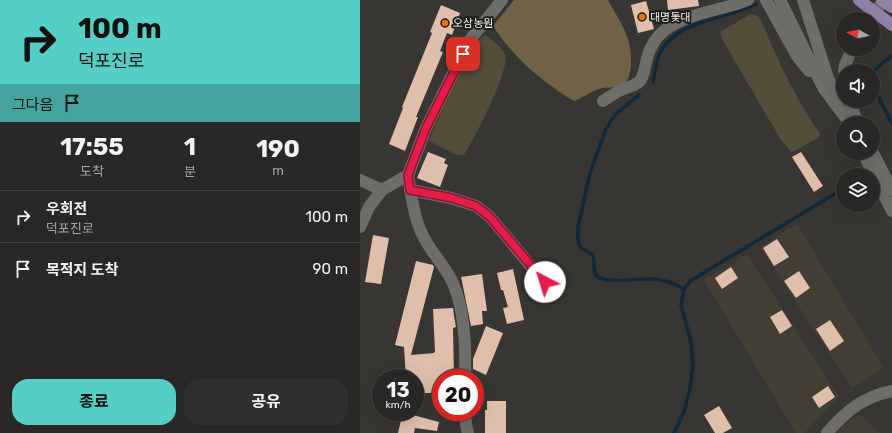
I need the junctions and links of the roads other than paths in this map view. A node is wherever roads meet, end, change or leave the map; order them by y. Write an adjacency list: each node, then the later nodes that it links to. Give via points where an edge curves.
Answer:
1 (502, 0): 18 (street, via 469,41 426,128)
2 (748, 0): 13 (street, via 728,8 692,16 664,30 652,44 642,79)
3 (766, 0): 12 (street, via 797,56)
4 (780, 0): 12 (street)
5 (803, 0): 15 (street, via 827,75)
6 (859, 0): 8 (main road)
7 (886, 3): 9 (street)
8 (870, 12)
9 (877, 12)
10 (880, 19): 11 (main road)
11 (892, 25)
12 (824, 89): 14 (street)
13 (603, 101)
14 (843, 116)
15 (844, 116)
16 (866, 160): 23 (street)
17 (877, 160): 22 (street)
18 (408, 175): 20 (street); 21 (street)
19 (360, 180): 20 (street)
20 (382, 190): 24 (street, via 369,207)
21 (410, 190): 25 (street, via 452,198 476,206 490,217); 26 (street, via 422,235 446,270 456,291 465,347)
22 (892, 190)
23 (892, 211)
24 (360, 227)
25 (545, 282)
26 (465, 369)
27 (892, 391): 30 (street, via 863,401 841,417)
28 (466, 421): 29 (street)
29 (468, 433)
30 (827, 433)

